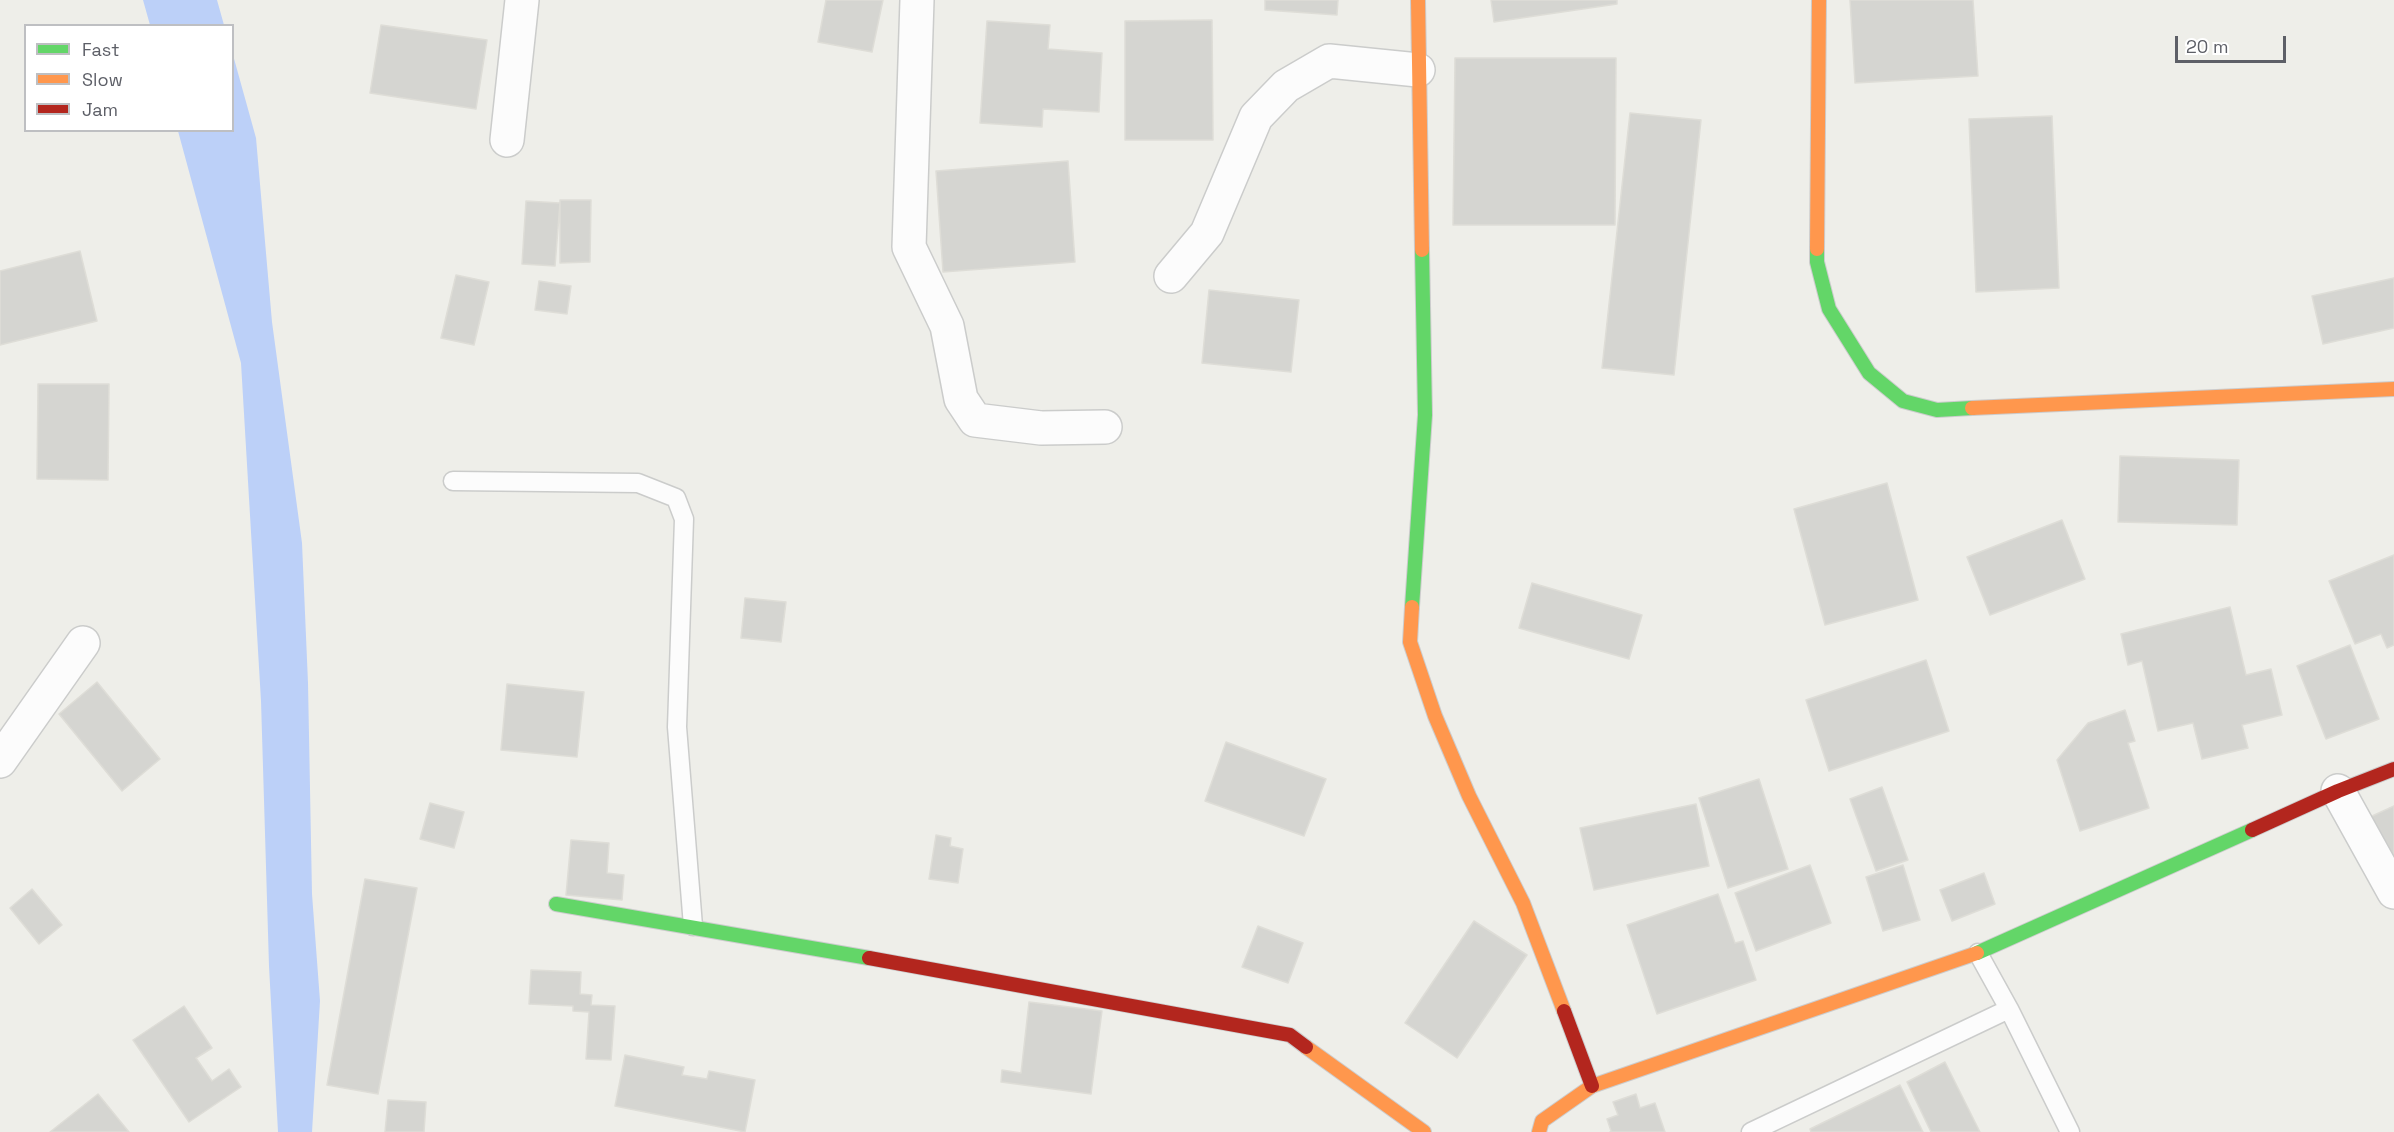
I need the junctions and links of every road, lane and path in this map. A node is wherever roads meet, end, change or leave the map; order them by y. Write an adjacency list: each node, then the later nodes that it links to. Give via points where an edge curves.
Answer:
1 (522, 0): 6 (street)
2 (917, 0): 9 (street, via 909,247 947,326 961,399 975,420 1041,428)
3 (1418, 0): 5 (street)
4 (1819, 0): 8 (street, via 1817,262 1829,309 1869,373 1903,401 1936,410)
5 (1419, 70): 7 (street, via 1329,61 1286,86 1256,117 1207,233); 20 (street, via 1425,416 1410,642 1435,716 1469,796 1523,903)
6 (507, 140)
7 (1172, 276)
8 (2394, 390)
9 (1105, 428)
10 (453, 481): 17 (lane, via 638,483 676,498 684,519 677,727)
11 (83, 643): 12 (street)
12 (0, 761)
13 (2394, 769): 14 (street)
14 (2338, 790): 15 (street); 18 (street)
15 (2394, 892)
16 (556, 904): 17 (street)
17 (693, 926): 21 (street, via 1290,1035)
18 (1978, 953): 19 (lane); 20 (street)
19 (2009, 1009): 23 (lane); 24 (lane)
20 (1592, 1086): 22 (street, via 1542,1121)
21 (1424, 1132)
22 (1539, 1132)
23 (1751, 1132)
24 (2070, 1132)

